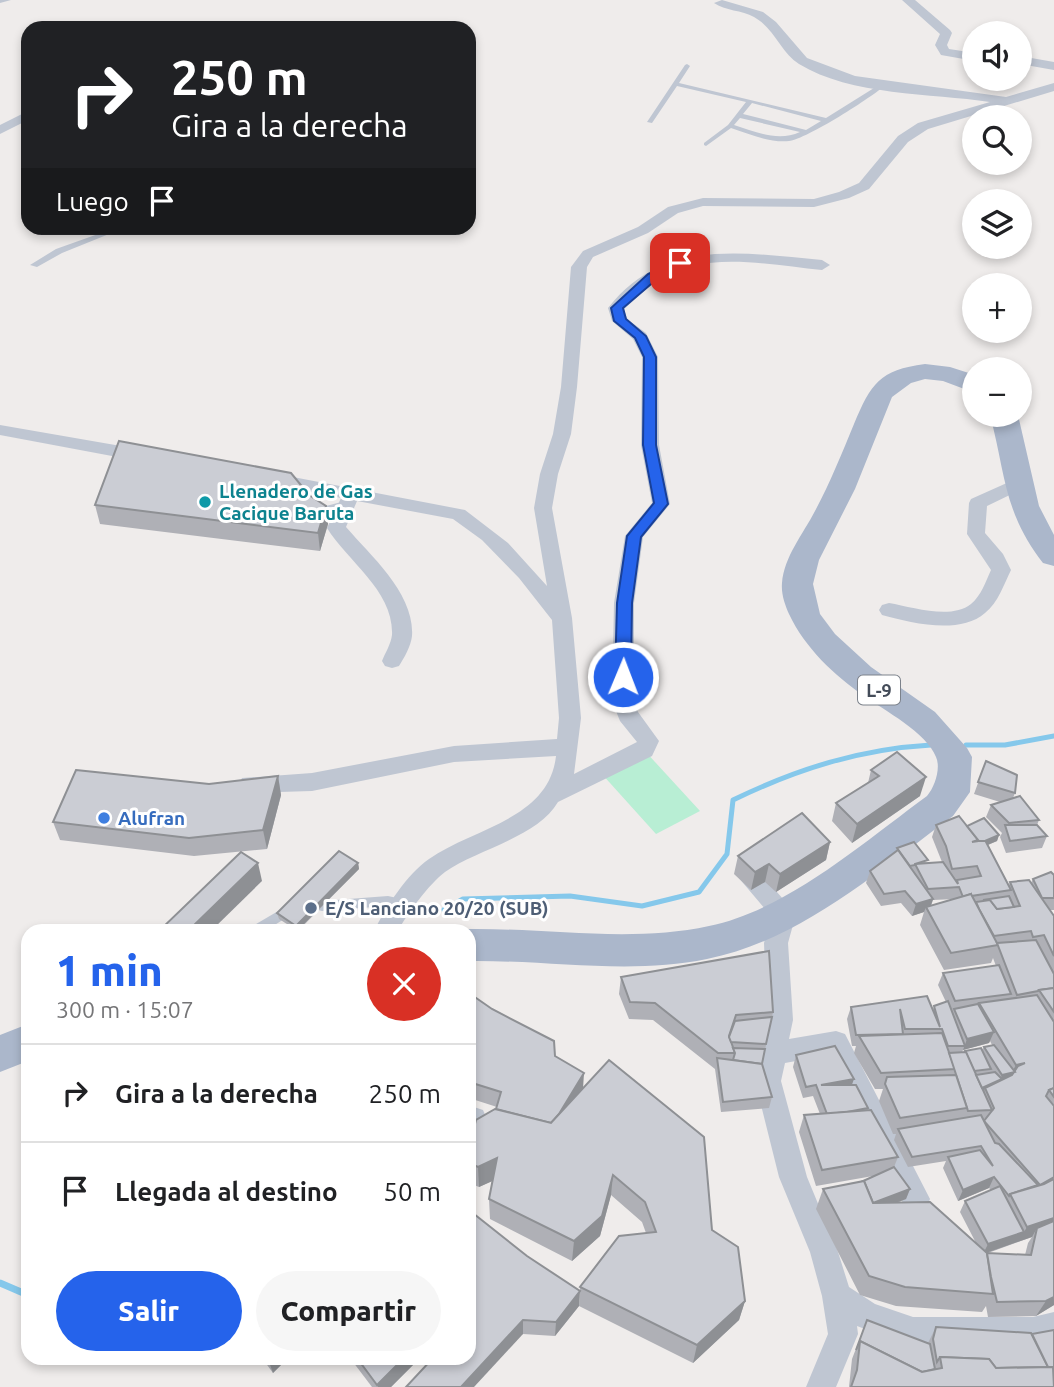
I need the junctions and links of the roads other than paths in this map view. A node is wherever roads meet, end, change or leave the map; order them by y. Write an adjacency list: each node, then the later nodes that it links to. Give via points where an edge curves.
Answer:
1 (8, 0): 3 (lane)
2 (908, 0): 5 (street, via 946,33 941,46 945,52)
3 (0, 1)
4 (720, 3): 10 (street, via 754,10 768,19 802,61)
5 (962, 55)
6 (1032, 62): 8 (street)
7 (687, 66): 9 (lane)
8 (1054, 66)
9 (675, 84): 12 (lane); 17 (lane)
10 (884, 84): 13 (street); 16 (lane)
11 (1054, 87): 13 (street)
12 (751, 101): 14 (lane); 16 (lane)
13 (1007, 102): 35 (street, via 923,126 903,139 864,186 844,195 814,202 703,202 673,210 643,230 588,254 579,267 568,399 543,509)
14 (738, 115): 18 (lane); 20 (lane)
15 (21, 119): 19 (street)
16 (824, 120): 20 (lane)
17 (650, 122)
18 (730, 126): 20 (lane, via 782,140); 21 (lane)
19 (0, 130)
20 (807, 132)
21 (706, 144)
22 (101, 235): 23 (lane)
23 (34, 265)
24 (822, 265): 39 (street, via 703,258 653,276 617,308 620,321 640,336 650,357 650,445 661,504 634,536 624,603 623,701 648,741 644,750)
25 (962, 380): 44 (main road, L-9, via 923,371 902,375 880,394 848,473 799,570 799,592 814,633 857,674 930,724 947,743 955,757 952,792 940,806)
26 (1006, 427): 30 (main road)
27 (0, 430): 28 (street)
28 (163, 459)
29 (257, 476): 31 (street)
30 (1018, 484): 33 (main road, via 1024,510); 34 (street, via 978,503 976,534 1001,570 980,607 966,615 939,617)
31 (348, 499): 32 (lane); 35 (street, via 458,514 506,549); 36 (street, via 336,528 385,587 401,623 403,638)
32 (306, 515)
33 (1054, 556)
34 (888, 611)
35 (562, 618): 37 (street, via 570,718)
36 (392, 661)
37 (567, 747): 38 (street, via 454,754 312,782); 39 (street, via 565,771)
38 (228, 784)
39 (550, 796): 41 (street, via 545,805 506,831 436,866)
40 (750, 877): 44 (street)
41 (402, 904): 42 (lane); 46 (street)
42 (322, 906)
43 (285, 912): 45 (lane)
44 (784, 914): 47 (main road, L-9, via 735,936 678,948); 48 (street, via 776,943 780,1020)
45 (266, 924)
46 (390, 924)
47 (476, 945)
48 (774, 1053): 49 (street, via 836,1042); 50 (street, via 768,1081 793,1177)
49 (916, 1199)
50 (837, 1296): 51 (street, via 867,1315 913,1332 1033,1332); 52 (street, via 843,1334)
51 (1054, 1327)
52 (821, 1387)

